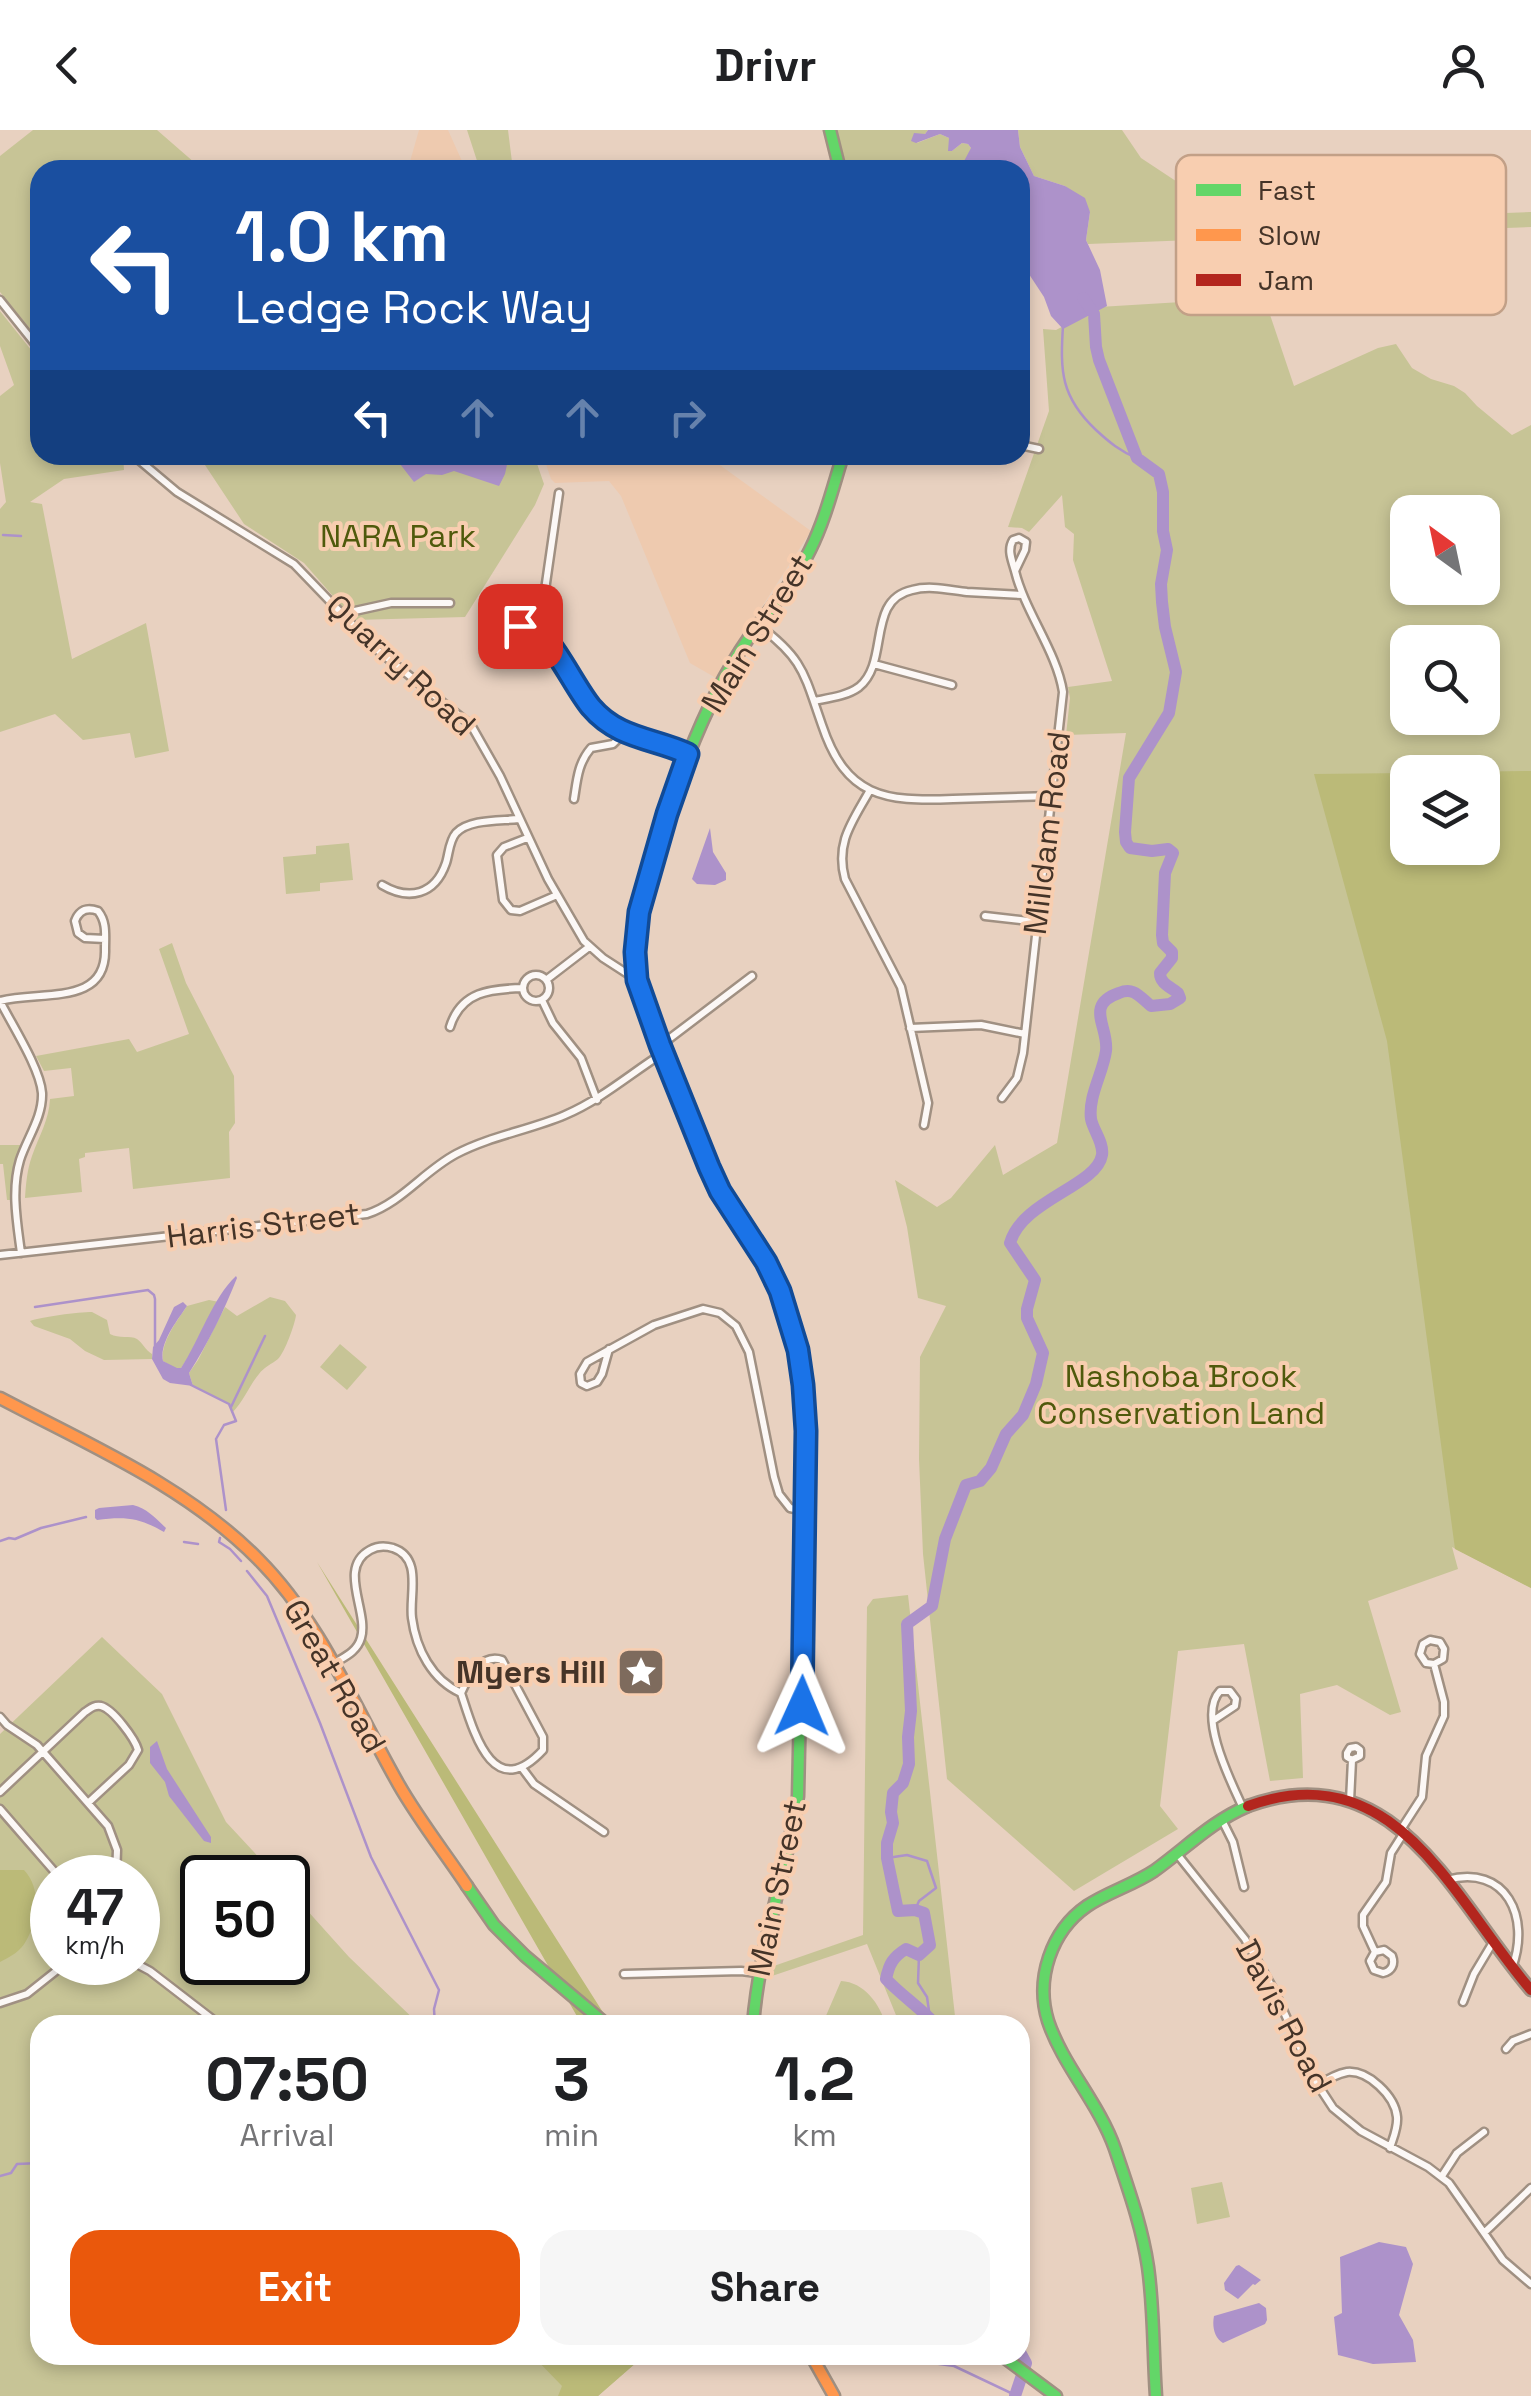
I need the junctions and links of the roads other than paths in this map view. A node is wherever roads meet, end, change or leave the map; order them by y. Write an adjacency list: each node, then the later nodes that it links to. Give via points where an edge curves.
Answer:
1 (830, 130): 2 (main road)
2 (838, 160)
3 (0, 300): 4 (street)
4 (30, 338)
5 (1030, 446): 6 (street)
6 (1040, 449)
7 (146, 465): 13 (street, Quarry Road, via 177,492 294,564)
8 (839, 465): 14 (main road, Main Street, via 810,550)
9 (559, 494): 16 (street)
10 (1014, 571): 11 (street, Milldam Road)
11 (1022, 595): 17 (street, via 930,588 899,594 883,618); 23 (street, Milldam Road, via 1061,681)
12 (450, 603): 13 (street, via 391,603)
13 (340, 614): 25 (street, Quarry Road, via 471,725)
14 (758, 625): 19 (street, via 793,655); 21 (main road, Main Street, via 720,684)
15 (520, 626): 16 (street)
16 (536, 630): 20 (street, via 591,706)
17 (874, 664): 18 (street); 19 (street, via 858,688)
18 (952, 685)
19 (814, 701): 22 (street, via 839,764)
20 (625, 732): 21 (street); 24 (street, via 584,757)
21 (688, 754): 35 (main road, Main Street, via 639,912)
22 (870, 790): 23 (street, via 910,801); 40 (street, via 844,838 842,865 900,987)
23 (1053, 796): 30 (street, Milldam Road)
24 (574, 799)
25 (518, 819): 26 (street, Quarry Road); 27 (street, via 458,831 443,870 426,890 412,895)
26 (526, 838): 28 (street, Quarry Road); 28 (street, via 497,855 503,900 520,911)
27 (382, 885)
28 (556, 895): 32 (street, Quarry Road)
29 (986, 916): 30 (street)
30 (1037, 922): 41 (street, Milldam Road)
31 (104, 938): 31 (street, via 98,911 77,915 80,935); 38 (street, via 103,970 90,986)
32 (589, 947): 34 (street); 35 (street, Quarry Road)
33 (752, 976): 42 (street, Harris Street)
34 (546, 980): 36 (street, via 532,976); 37 (street)
35 (637, 980): 42 (main road, Main Street)
36 (523, 988): 37 (street, via 528,998); 39 (street, via 477,994)
37 (542, 1000): 44 (street, via 581,1058)
38 (0, 1001): 46 (street, via 42,1093 16,1176)
39 (450, 1028)
40 (910, 1028): 41 (street, via 981,1026); 45 (street, via 928,1103)
41 (1025, 1034): 43 (street, Milldam Road, via 1017,1078)
42 (661, 1049): 44 (street, Harris Street); 50 (main road, Main Street, via 720,1191 780,1291 803,1385)
43 (1002, 1098)
44 (596, 1100): 46 (street, Harris Street, via 458,1152 366,1214)
45 (924, 1124)
46 (21, 1253): 47 (street, Harris Street)
47 (0, 1255)
48 (609, 1349): 48 (street, via 587,1362 582,1383 596,1382); 50 (street, via 694,1311 728,1319 749,1352 778,1494 790,1508)
49 (0, 1398): 51 (main road, Great Road, via 196,1504 275,1579)
50 (804, 1511): 75 (main road, Main Street, via 798,1796)
51 (332, 1664): 53 (street, via 361,1638 357,1564 370,1550 388,1547 412,1568 412,1622 428,1665); 83 (main road, Great Road, via 401,1789 494,1926)
52 (1434, 1664): 65 (street, via 1444,1716 1426,1756 1422,1797)
53 (461, 1693): 58 (street, via 487,1756 504,1770); 58 (street, via 484,1661 504,1662 544,1740)
54 (2, 1719): 56 (street)
55 (1214, 1720): 55 (street, via 1215,1696 1232,1692 1235,1706); 62 (street, via 1223,1764)
56 (44, 1751): 59 (street); 61 (street); 61 (street, via 94,1707 107,1709 132,1737 138,1747 134,1760)
57 (1352, 1760): 60 (street)
58 (522, 1768): 66 (street, via 539,1788)
59 (0, 1792)
60 (1350, 1801): 62 (main road, via 1290,1796); 65 (main road)
61 (88, 1803): 69 (street, via 114,1837)
62 (1243, 1808): 64 (main road)
63 (0, 1809): 68 (street)
64 (1222, 1820): 67 (main road); 71 (street)
65 (1404, 1829): 70 (main road); 73 (street, via 1386,1882 1363,1914)
66 (604, 1832)
67 (1176, 1854): 87 (street, Davis Road, via 1245,1939); 98 (main road, via 1077,1914 1050,1952 1043,1986 1048,2020 1101,2117 1142,2238)
68 (40, 1855)
69 (118, 1855)
70 (1447, 1880): 72 (main road); 74 (street, via 1488,1878 1516,1898 1526,1932)
71 (1244, 1887)
72 (1492, 1944): 74 (main road); 80 (street)
73 (1375, 1952)
74 (1511, 1968): 79 (main road)
75 (757, 1973): 76 (street); 84 (main road, Main Street)
76 (624, 1974)
77 (160, 1978): 82 (street)
78 (39, 1985): 81 (street)
79 (1531, 1990)
80 (1463, 2002)
81 (0, 2004)
82 (207, 2015)
83 (595, 2015)
84 (754, 2015)
85 (1531, 2034): 86 (street)
86 (1506, 2050)
87 (1318, 2086): 89 (street, Davis Road, via 1344,2120); 89 (street, via 1349,2072 1378,2086 1397,2116)
88 (1484, 2132): 90 (street, via 1457,2153)
89 (1390, 2148): 90 (street, Davis Road)
90 (1442, 2176): 92 (street, Davis Road)
91 (1531, 2188): 92 (street)
92 (1485, 2232): 93 (street, Davis Road, via 1503,2260)
93 (1531, 2284)
94 (817, 2365): 96 (main road)
95 (1014, 2365): 97 (main road)
96 (834, 2396)
97 (1056, 2396)
98 (1156, 2396)

